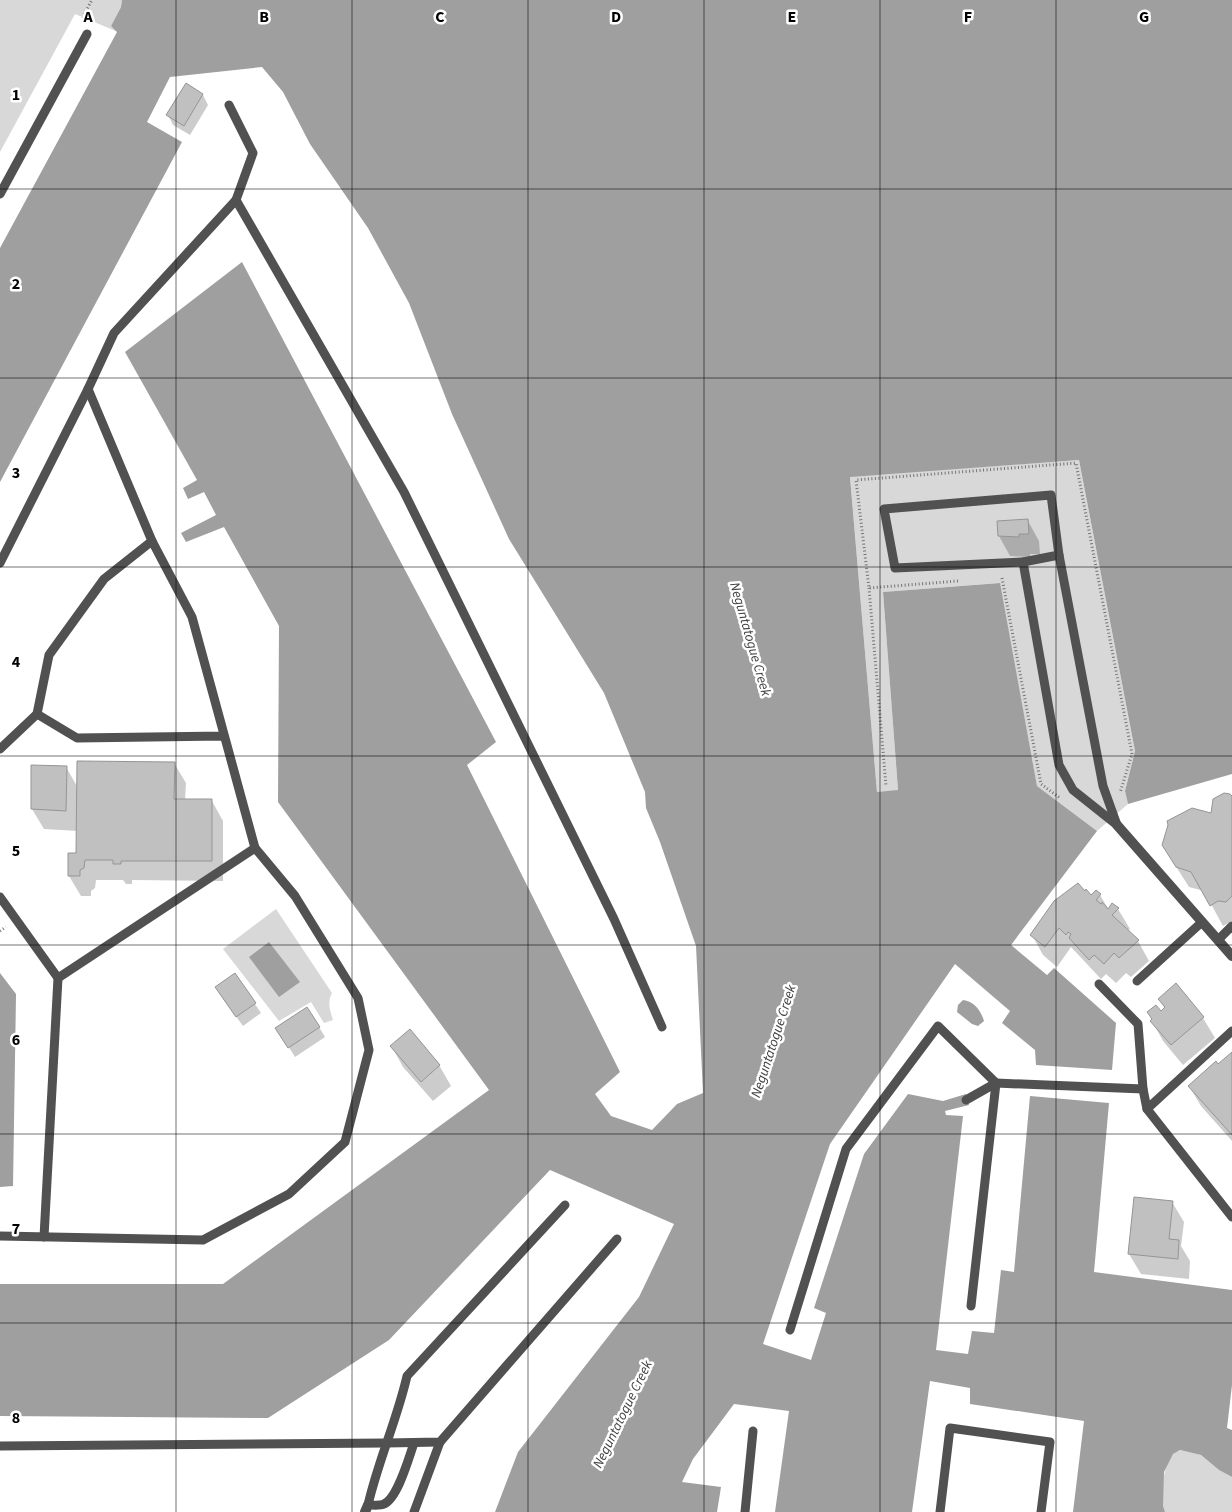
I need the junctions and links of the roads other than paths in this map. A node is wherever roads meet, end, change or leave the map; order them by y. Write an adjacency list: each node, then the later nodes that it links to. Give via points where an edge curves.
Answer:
1 (87, 34): 3 (lane)
2 (229, 105): 4 (lane, via 253,153)
3 (0, 194)
4 (236, 200): 5 (lane, via 114,333); 23 (lane, via 404,492 614,919)
5 (88, 389): 6 (lane); 9 (lane)
6 (152, 541): 10 (lane, via 104,579 49,655); 11 (lane, via 192,617)
7 (1059, 555): 8 (lane); 8 (lane, via 1051,495 884,509 895,568); 13 (lane, via 1103,786)
8 (1022, 562): 13 (lane, via 1059,765 1073,790)
9 (0, 563)
10 (37, 714): 11 (lane, via 77,738); 12 (lane)
11 (224, 736): 14 (lane)
12 (0, 749)
13 (1117, 825): 16 (street)
14 (256, 848): 20 (lane); 32 (lane, via 295,896 358,998 369,1050 345,1142 289,1194 203,1240)
15 (0, 897): 20 (lane)
16 (1202, 922): 18 (street); 21 (lane)
17 (1232, 926): 18 (lane)
18 (1218, 940): 19 (street)
19 (1232, 956)
20 (58, 978): 32 (lane)
21 (1137, 981)
22 (1099, 984): 26 (lane, via 1138,1024)
23 (662, 1027)
24 (1232, 1032): 28 (lane)
25 (996, 1083): 26 (lane); 27 (lane); 34 (lane); 35 (lane, via 938,1026 846,1149)
26 (1143, 1089): 28 (lane)
27 (966, 1100)
28 (1147, 1109): 30 (lane)
29 (565, 1205): 39 (lane, via 407,1376)
30 (1232, 1218)
31 (0, 1236): 32 (lane)
32 (44, 1237)
33 (617, 1239): 37 (lane)
34 (971, 1306)
35 (790, 1330)
36 (753, 1431): 43 (lane)
37 (440, 1442): 38 (lane); 42 (lane)
38 (414, 1443): 39 (lane); 41 (lane, via 401,1480 390,1498 384,1504)
39 (387, 1444): 40 (lane); 41 (lane)
40 (0, 1446)
41 (367, 1508)
42 (414, 1512)
43 (746, 1512)
44 (940, 1512): 45 (lane, via 950,1428 1050,1442)
45 (1042, 1512)

